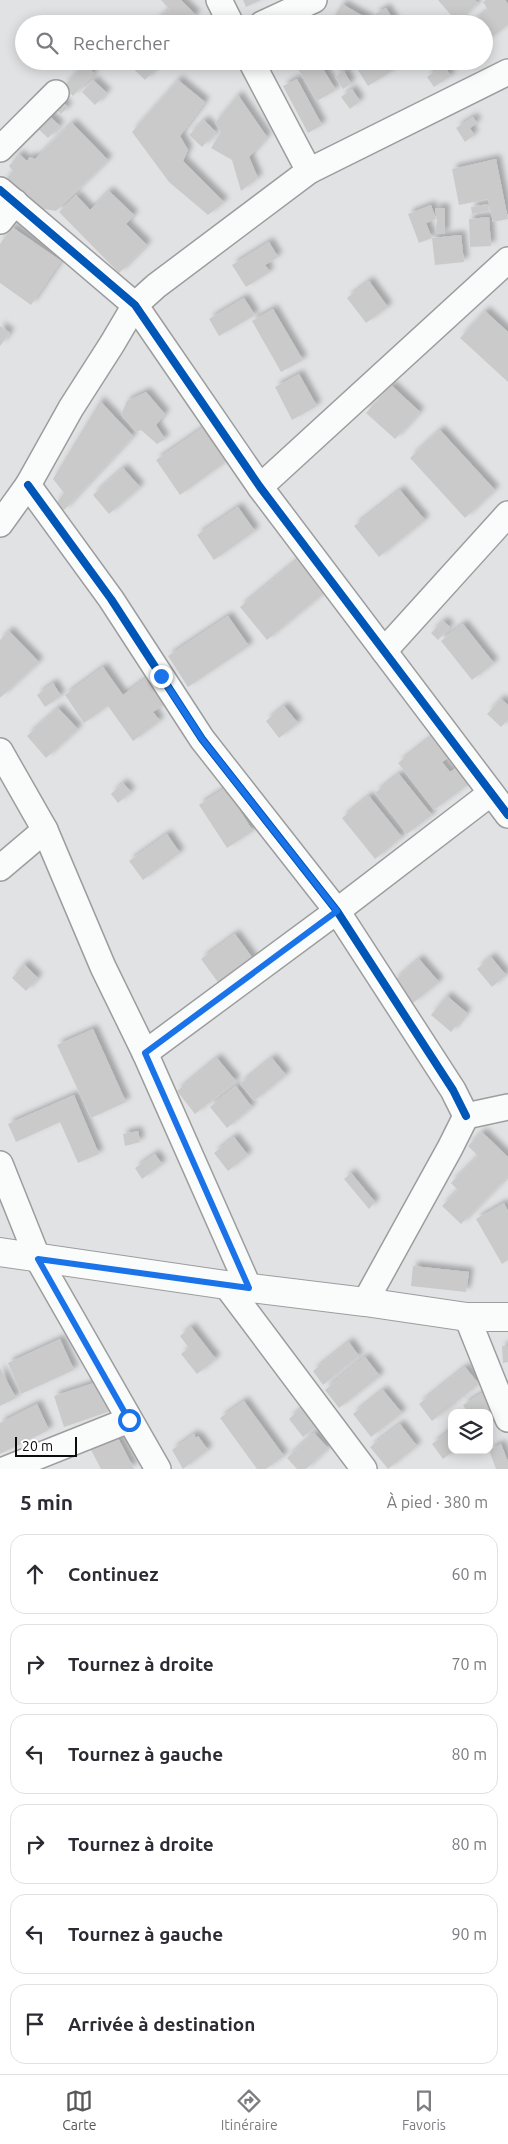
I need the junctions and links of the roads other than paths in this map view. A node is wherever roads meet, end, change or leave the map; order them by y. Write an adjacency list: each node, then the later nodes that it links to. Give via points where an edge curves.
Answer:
1 (219, 0): 3 (street)
2 (314, 0): 4 (street)
3 (226, 15)
4 (282, 15)
5 (255, 70): 9 (street)
6 (508, 72): 9 (street)
7 (56, 93): 8 (street)
8 (0, 149)
9 (308, 171): 12 (street)
10 (5, 205): 12 (street)
11 (508, 260): 13 (street)
12 (135, 304): 13 (street); 14 (street)
13 (260, 488): 17 (street)
14 (15, 493): 16 (street); 23 (street, via 111,600 202,739)
15 (508, 514): 17 (street)
16 (0, 524)
17 (384, 651): 19 (street)
18 (0, 751): 21 (street)
19 (491, 793): 20 (street); 23 (street)
20 (508, 815)
21 (45, 830): 22 (street); 24 (street, via 103,966)
22 (0, 868)
23 (337, 911): 24 (street); 26 (street, via 453,1090)
24 (145, 1053): 30 (street)
25 (508, 1107): 26 (street)
26 (466, 1116): 31 (street)
27 (0, 1164): 29 (street)
28 (0, 1252): 29 (street)
29 (38, 1259): 30 (street); 35 (street)
30 (237, 1287): 31 (street); 38 (street)
31 (365, 1302): 32 (street)
32 (467, 1317): 33 (street); 34 (street)
33 (508, 1317)
34 (508, 1419)
35 (129, 1420): 36 (street); 37 (street)
36 (6, 1469)
37 (158, 1469)
38 (364, 1469)

